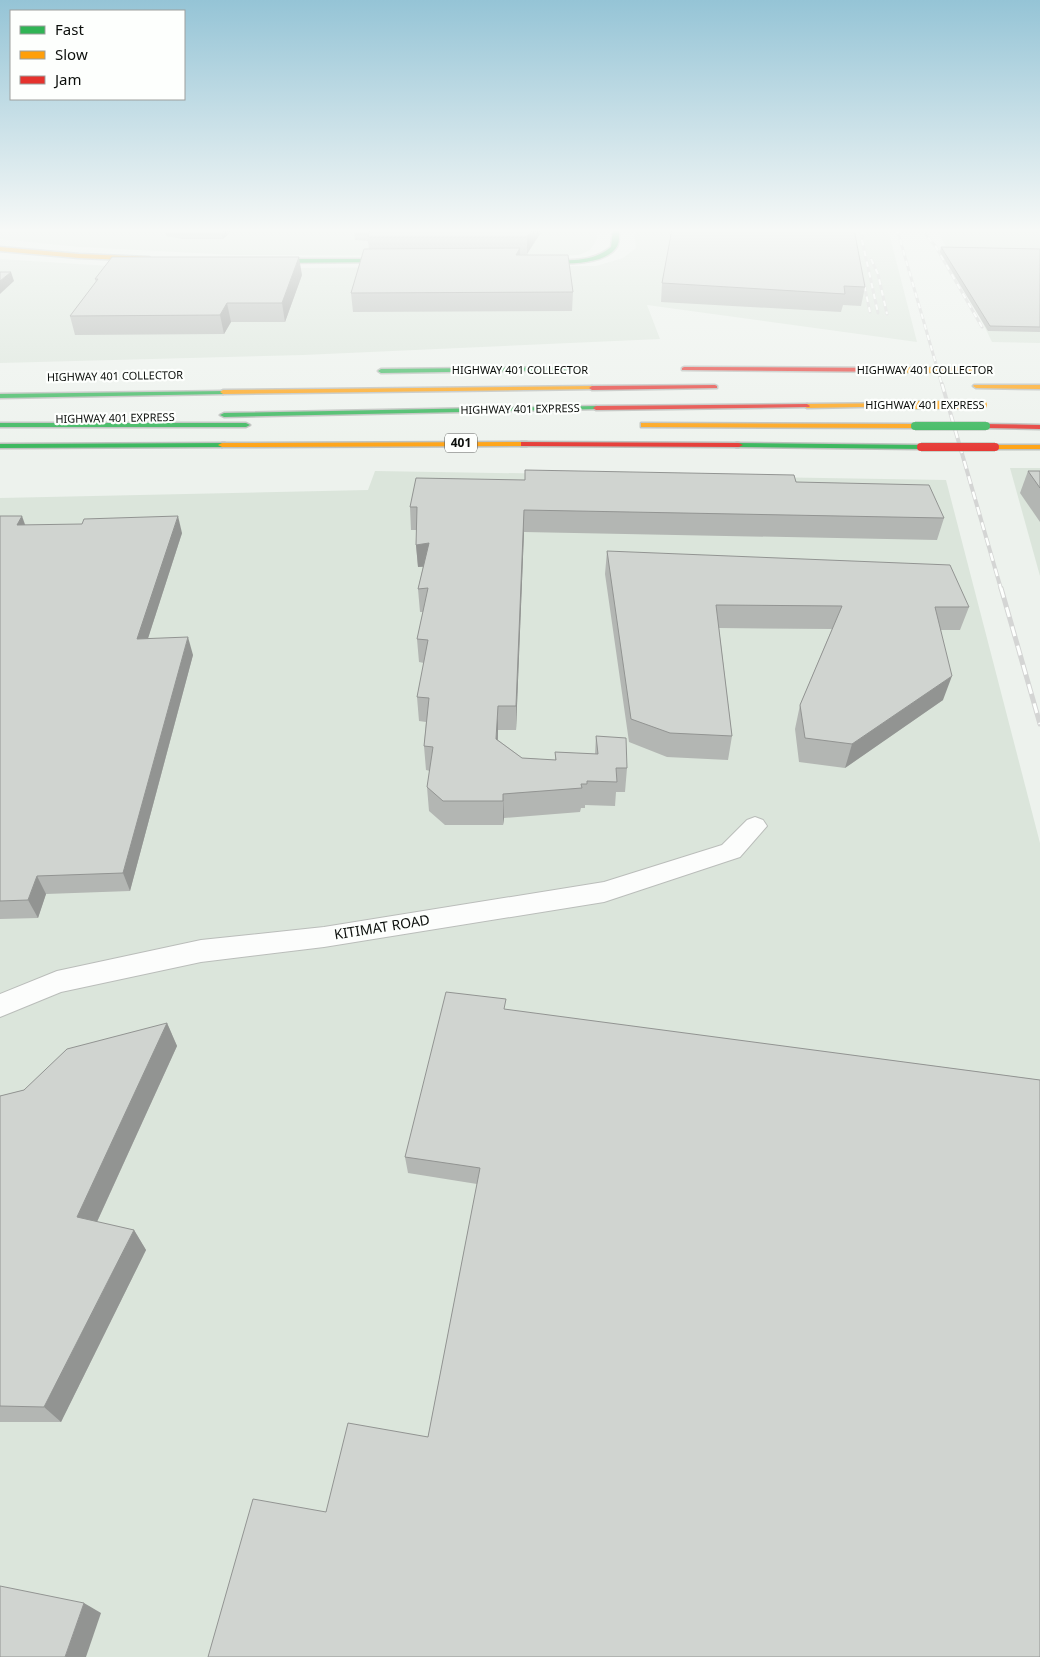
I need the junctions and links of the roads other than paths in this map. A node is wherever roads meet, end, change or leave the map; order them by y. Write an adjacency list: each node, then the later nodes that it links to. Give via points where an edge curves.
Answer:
1 (589, 370): 4 (main road, HIGHWAY 401 COLLECTOR)
2 (667, 370): 3 (main road, HIGHWAY 401 COLLECTOR, bridge)
3 (981, 370)
4 (365, 371)
5 (972, 386): 7 (main road, HIGHWAY 401 EXPRESS)
6 (726, 387): 8 (main road, HIGHWAY 401 EXPRESS)
7 (1040, 387)
8 (0, 396)
9 (988, 405): 10 (main road, HIGHWAY 401 EXPRESS, bridge, via 509,409)
10 (0, 421)
11 (0, 425): 12 (main road)
12 (308, 425)
13 (635, 426): 14 (main road, bridge)
14 (1040, 427)
15 (444, 443): 16 (main road, 401); 17 (main road, 401, bridge); 18 (main road)
16 (0, 446)
17 (1040, 447)
18 (0, 453)
19 (755, 826): 20 (street, KITIMAT ROAD, via 731,851 604,892 324,937 200,950 57,982)
20 (0, 1006)

